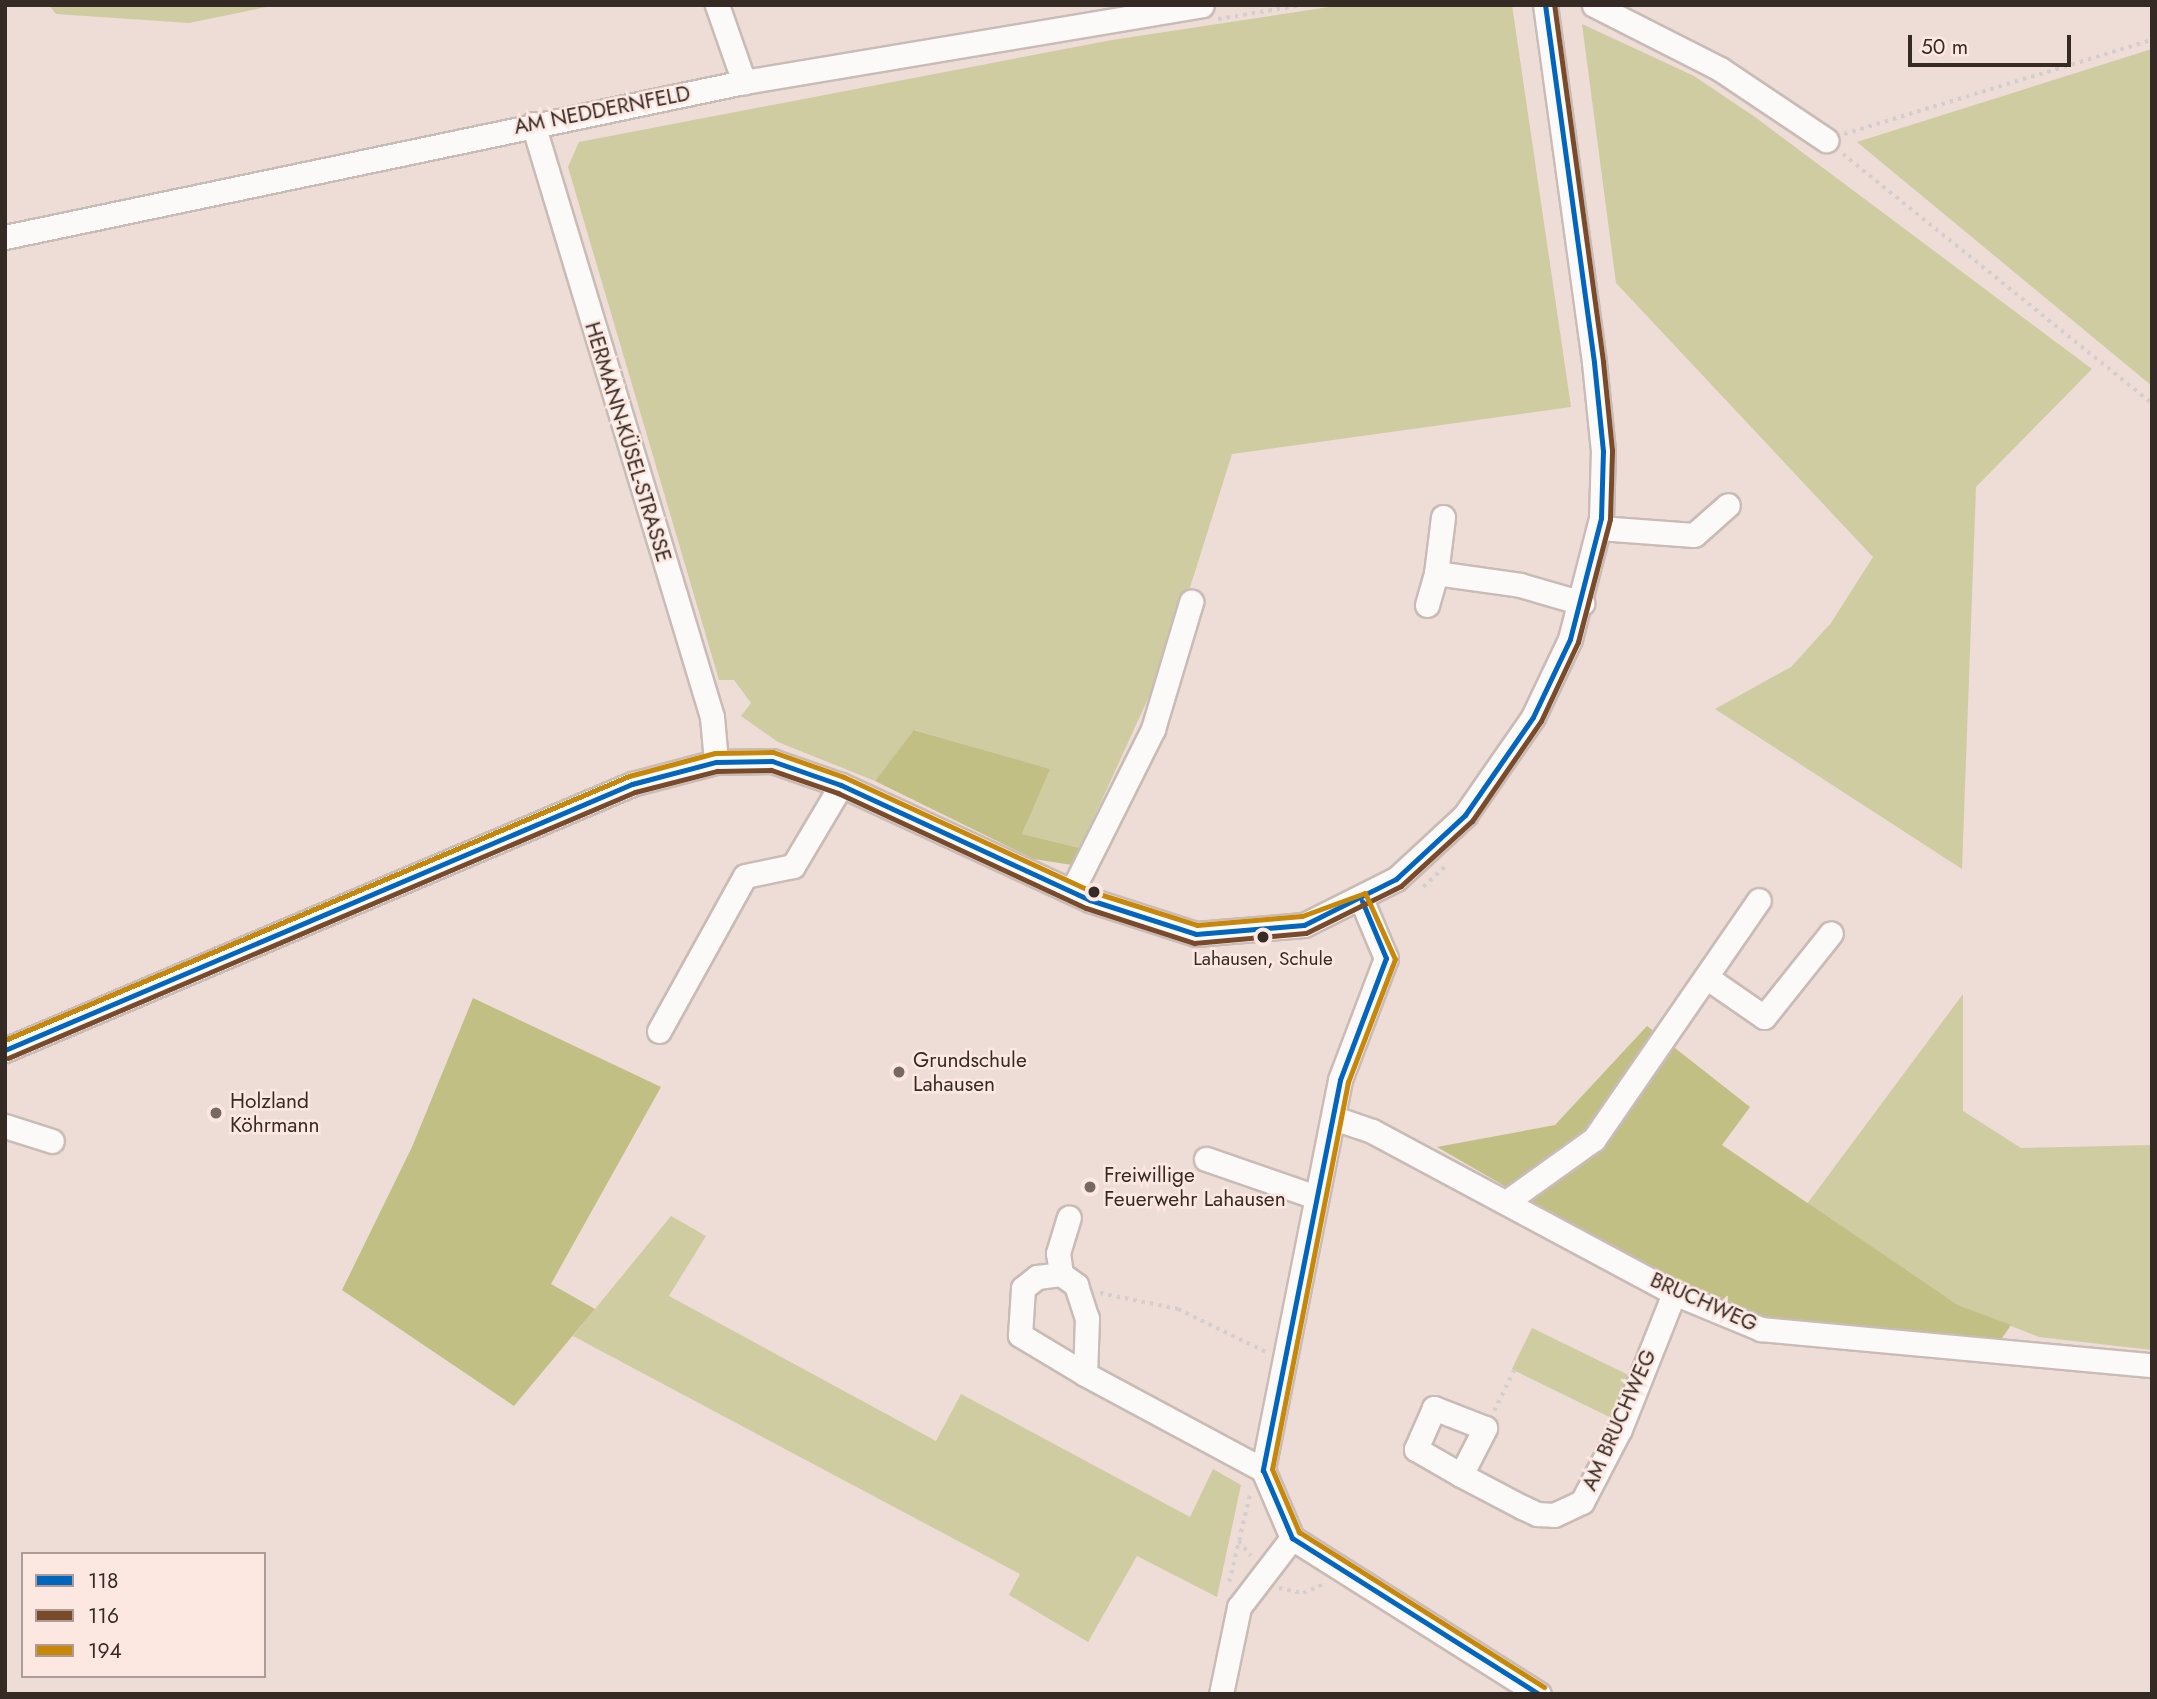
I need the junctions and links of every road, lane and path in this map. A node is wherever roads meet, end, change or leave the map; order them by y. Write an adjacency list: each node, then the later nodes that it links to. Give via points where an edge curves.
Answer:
1 (717, 5): 6 (street)
2 (1202, 5): 6 (street, AM NEDDERNFELD)
3 (1545, 5): 13 (street, via 1594,362 1603,451)
4 (1594, 5): 8 (street, via 1720,69)
5 (2152, 40): 8 (path)
6 (744, 82): 7 (street, AM NEDDERNFELD)
7 (533, 124): 9 (street, AM NEDDERNFELD); 18 (street, HERMANN-KÜSEL-STRASSE, via 712,717)
8 (1826, 140): 10 (path)
9 (5, 237)
10 (2152, 403)
11 (1728, 505): 13 (street, via 1694,535)
12 (1443, 517): 14 (street)
13 (1599, 528): 16 (street)
14 (1436, 573): 16 (street, via 1520,585); 17 (street)
15 (1191, 602): 20 (street, via 1153,729)
16 (1582, 603): 22 (street, via 1533,717 1499,771 1439,841)
17 (1427, 605)
18 (716, 762): 19 (street, via 772,761); 26 (street, via 632,784)
19 (841, 785): 20 (street); 25 (street, via 793,866 745,876)
20 (1072, 891): 22 (street, via 1196,934 1304,925)
21 (1759, 900): 24 (street)
22 (1362, 901): 27 (street, via 1386,958 1353,1039)
23 (1831, 933): 24 (street, via 1764,1017)
24 (1706, 977): 32 (street, via 1594,1139)
25 (659, 1031)
26 (5, 1050)
27 (1334, 1118): 31 (street); 32 (street, BRUCHWEG)
28 (5, 1126): 29 (street)
29 (52, 1141)
30 (1206, 1159): 31 (street)
31 (1316, 1197): 36 (street)
32 (1506, 1202): 35 (street, BRUCHWEG)
33 (1069, 1218): 34 (street, via 1058,1253)
34 (1069, 1280): 36 (path, via 1140,1305 1178,1309); 39 (street, via 1087,1318); 39 (street, via 1037,1277 1023,1288 1020,1335)
35 (1674, 1293): 37 (street, BRUCHWEG, via 1761,1329); 42 (street, AM BRUCHWEG, via 1620,1429 1582,1502 1554,1515 1537,1514)
36 (1284, 1360): 41 (street)
37 (2152, 1365)
38 (1514, 1370): 40 (path)
39 (1086, 1374): 41 (street)
40 (1485, 1428): 42 (street); 42 (street, AM BRUCHWEG, via 1434,1408 1416,1449)
41 (1257, 1467): 43 (street); 44 (path)
42 (1461, 1475)
43 (1292, 1538): 45 (street, via 1239,1607); 46 (street)
44 (1226, 1595)
45 (1221, 1694)
46 (1539, 1694)

